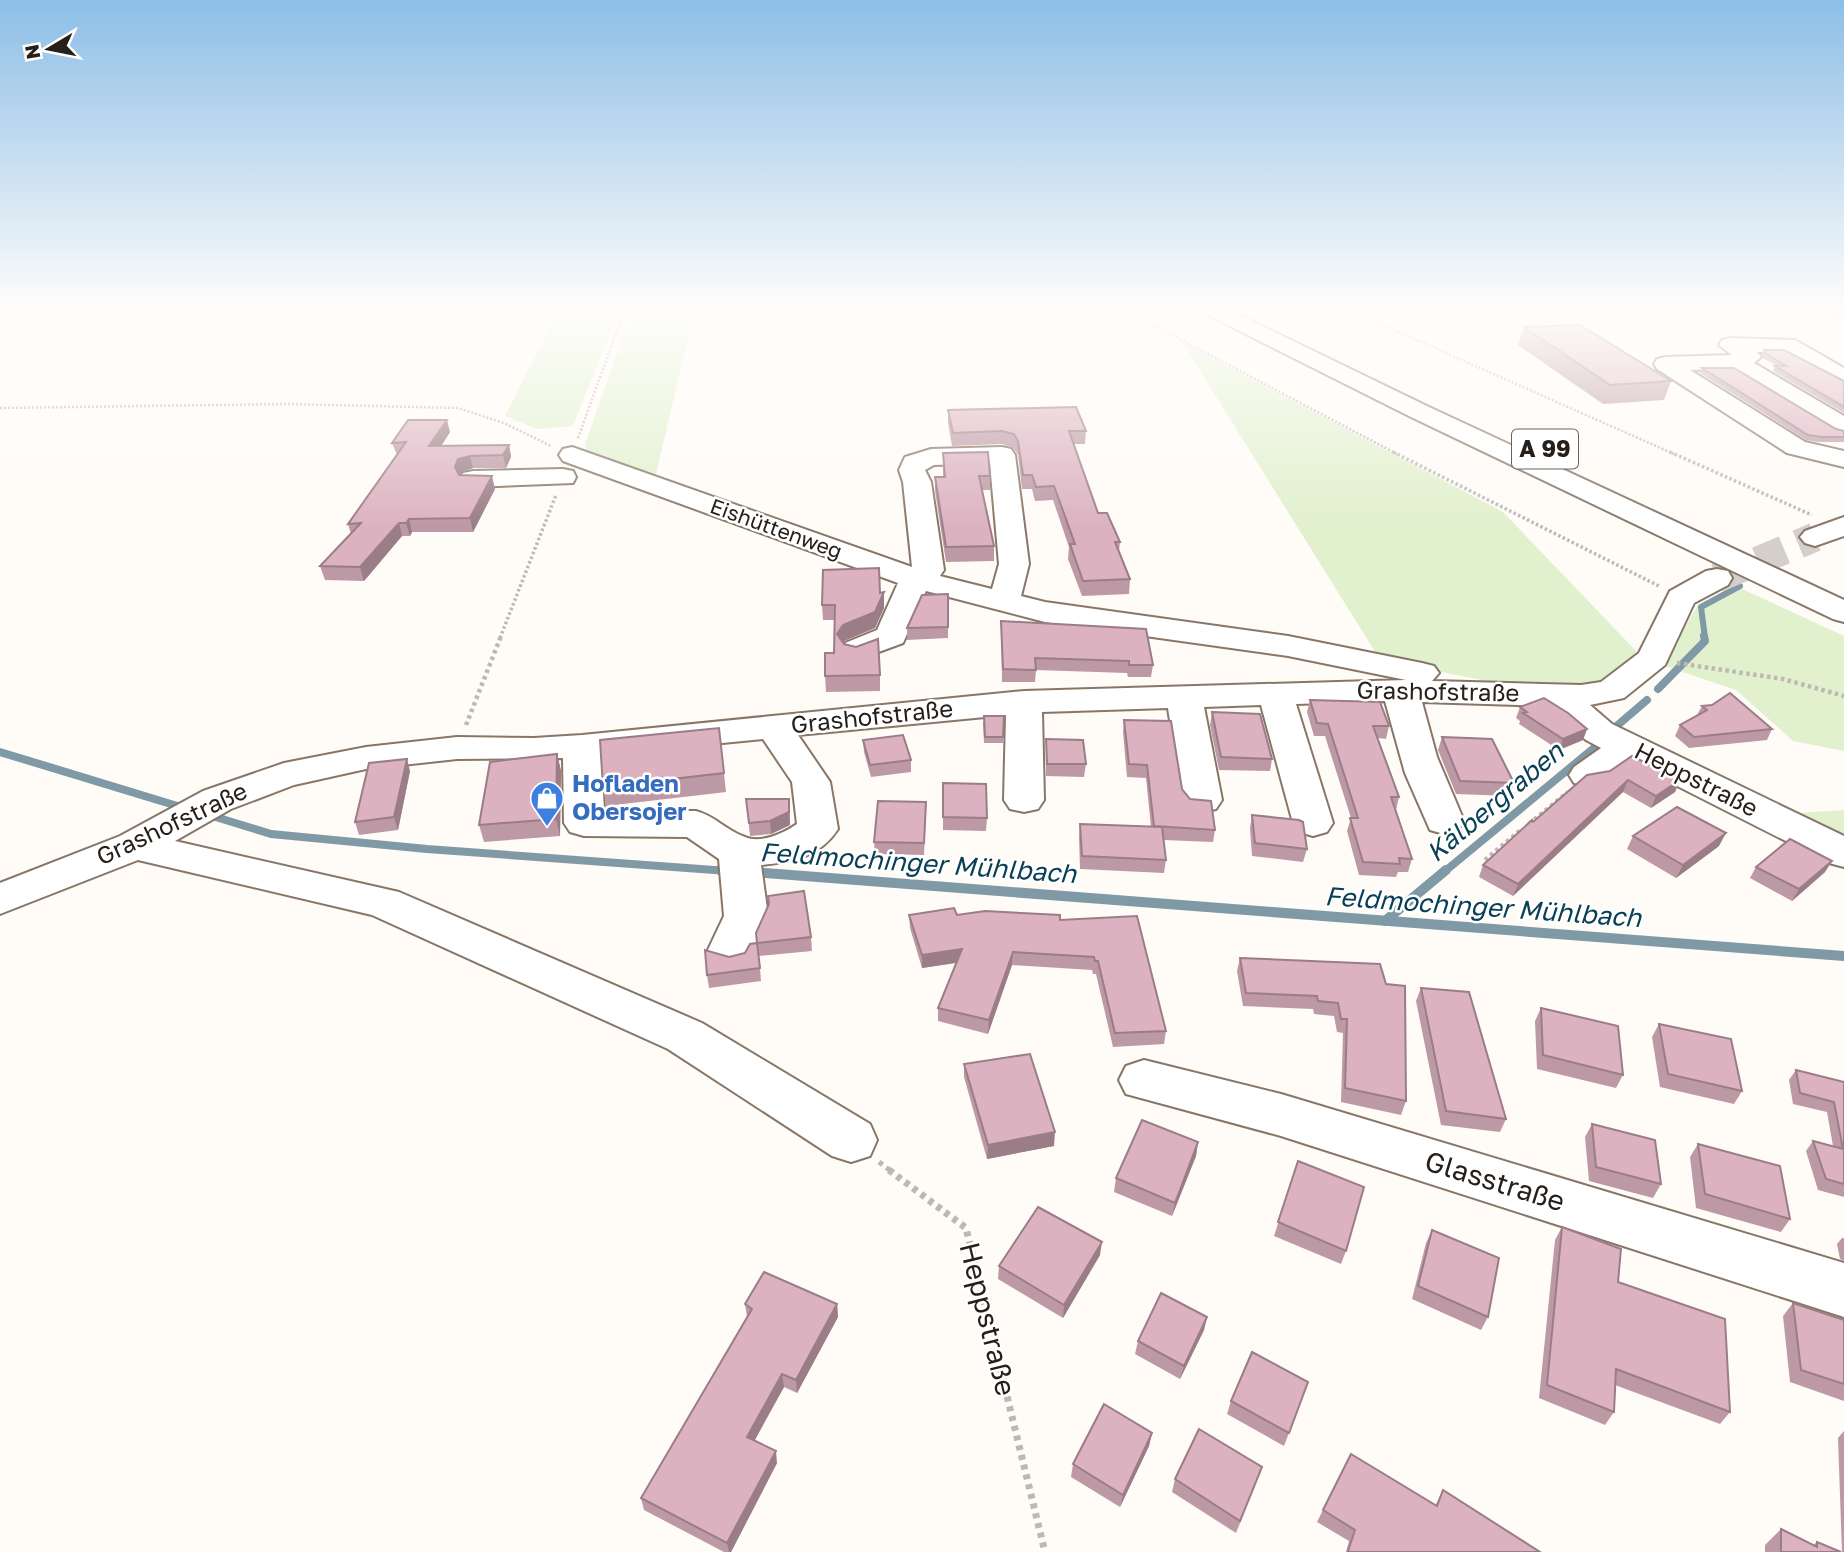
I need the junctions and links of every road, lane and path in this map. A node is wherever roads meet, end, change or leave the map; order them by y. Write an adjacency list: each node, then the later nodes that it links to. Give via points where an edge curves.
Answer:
1 (598, 381): 13 (path)
2 (1260, 381): 19 (path)
3 (1358, 381): 21 (main road, A 99)
4 (1400, 381): 18 (main road, A 99)
5 (1512, 381): 15 (path, via 1778,498)
6 (1692, 381): 12 (main road, via 1796,448)
7 (1768, 381): 11 (main road)
8 (1790, 381): 10 (main road)
9 (0, 408): 13 (path, via 288,404 458,408 503,423)
10 (1844, 414)
11 (1844, 428)
12 (1844, 460)
13 (567, 466): 14 (main road); 17 (main road, Eishüttenweg); 33 (path)
14 (473, 479)
15 (1835, 530)
16 (1717, 578): 19 (main road)
17 (915, 579): 20 (main road, Eishüttenweg); 20 (main road, via 929,570 914,463 931,457 1002,456 1014,564); 22 (main road, via 891,636)
18 (1844, 586)
19 (1681, 597): 26 (main road, Grashofstraße, via 1653,658 1612,691)
20 (1004, 602): 26 (main road, Eishüttenweg)
21 (1844, 611)
22 (858, 650)
23 (1693, 666): 27 (path, via 1796,680)
24 (1402, 691): 25 (main road, Grashofstraße); 26 (main road, Grashofstraße); 37 (main road, via 1409,733)
25 (1275, 693): 28 (main road, Grashofstraße); 38 (main road)
26 (1555, 694): 32 (main road, Heppstraße, via 1600,732)
27 (1844, 696)
28 (1184, 697): 29 (main road, Grashofstraße); 36 (main road)
29 (1024, 702): 30 (main road, Grashofstraße); 35 (main road)
30 (773, 727): 31 (main road, Grashofstraße); 42 (main road, via 811,782 818,829 791,848)
31 (582, 746): 33 (main road, Grashofstraße); 42 (main road, via 583,823 696,824)
32 (1628, 746): 34 (main road); 40 (main road, Heppstraße)
33 (457, 748): 39 (main road, Grashofstraße, via 366,758 284,775 216,800)
34 (1588, 775): 41 (path)
35 (1024, 800)
36 (1202, 800)
37 (1444, 821)
38 (1313, 823)
39 (153, 836): 43 (main road, Grashofstraße); 46 (main road, via 384,903 685,1036)
40 (1844, 853)
41 (1485, 860)
42 (742, 867): 44 (main road, via 746,916)
43 (0, 899)
44 (730, 952)
45 (1144, 1080): 47 (main road, Glasstraße, via 1281,1115)
46 (851, 1140): 48 (path, Heppstraße, via 966,1228)
47 (1844, 1290)
48 (1045, 1552)

